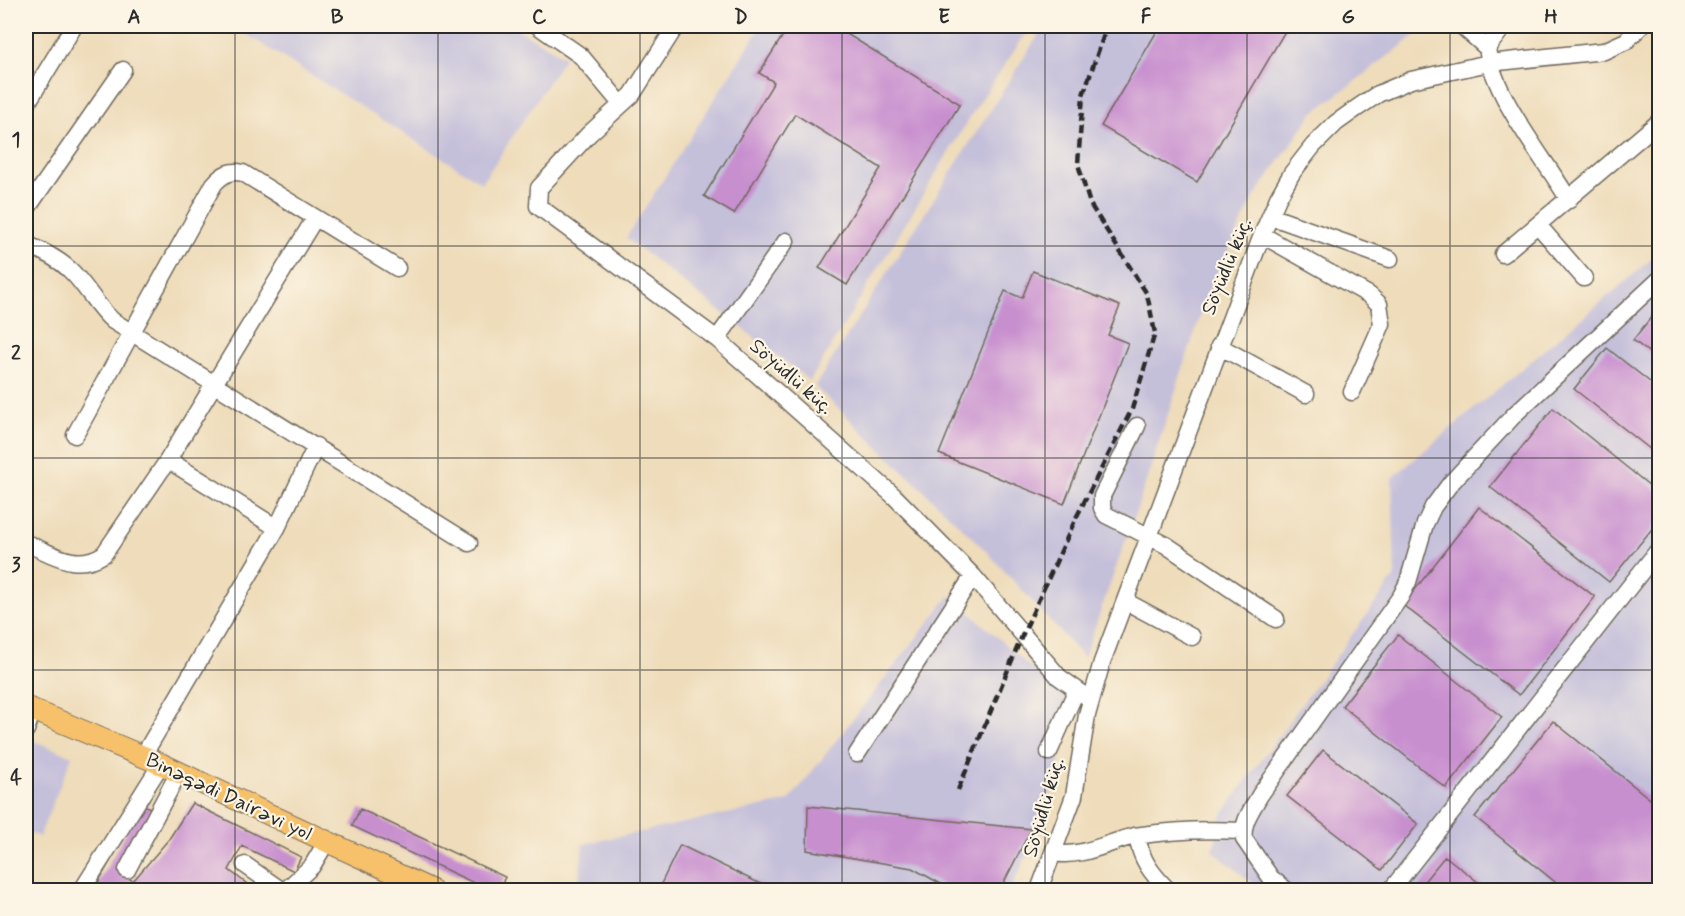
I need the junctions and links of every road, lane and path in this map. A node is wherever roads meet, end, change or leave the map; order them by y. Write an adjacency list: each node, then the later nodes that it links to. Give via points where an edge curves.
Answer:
1 (74, 26): 10 (street)
2 (538, 26): 9 (street, via 581,57)
3 (676, 26): 9 (street, Söyüdlü küç., via 632,95)
4 (1462, 26): 7 (street)
5 (1504, 26): 7 (street)
6 (1641, 26): 7 (street, Söyüdlü küç., via 1626,41 1604,51)
7 (1488, 56): 12 (street, via 1508,102); 14 (street, Söyüdlü küç., via 1378,94 1336,123 1292,173)
8 (123, 70): 13 (street)
9 (621, 104): 26 (street, Söyüdlü küç., via 539,188 538,206)
10 (26, 105)
11 (1659, 121): 12 (street)
12 (1569, 200): 16 (street)
13 (26, 210)
14 (1270, 216): 17 (street, Söyüdlü küç.); 21 (street)
15 (315, 218): 22 (street); 25 (street, via 243,173 222,175); 28 (street)
16 (1538, 225): 20 (street); 23 (street)
17 (1262, 235): 27 (street, Söyüdlü küç.); 29 (street, via 1379,304 1382,324)
18 (786, 242): 26 (street)
19 (26, 244): 25 (street, via 71,271 99,308)
20 (1503, 254)
21 (1389, 260)
22 (397, 268)
23 (1584, 278)
24 (1659, 279): 50 (street, via 1516,412 1438,499 1425,524 1401,596 1260,795)
25 (132, 333): 28 (street); 32 (street)
26 (717, 339): 40 (street, Söyüdlü küç., via 894,496)
27 (1219, 346): 30 (street); 36 (street, Söyüdlü küç.)
28 (215, 385): 33 (street); 34 (street)
29 (1352, 392)
30 (1306, 394)
31 (1137, 426): 36 (street, via 1102,496 1102,508 1114,521)
32 (75, 435)
33 (316, 446): 35 (street); 38 (street)
34 (168, 460): 35 (street); 37 (street, via 104,554 94,561 78,564)
35 (277, 528): 49 (street)
36 (1148, 536): 41 (street, Söyüdlü küç.); 42 (street)
37 (26, 543)
38 (469, 543)
39 (1659, 548): 63 (street)
40 (974, 576): 44 (street, Söyüdlü küç., via 1039,656); 48 (street)
41 (1125, 601): 43 (street); 44 (street, Söyüdlü küç.)
42 (1276, 619)
43 (1192, 637)
44 (1083, 695): 47 (street); 53 (street, Söyüdlü küç., via 1078,779)
45 (29, 708): 46 (street); 49 (main road, Binəqədi Dairəvi yol)
46 (26, 730)
47 (1049, 752)
48 (857, 754)
49 (161, 764): 52 (main road, Binəqədi Dairəvi yol); 55 (street); 56 (street)
50 (1243, 831): 51 (street, via 1199,829); 62 (street, via 1251,853)
51 (1137, 836): 53 (street, via 1073,855); 61 (street, via 1148,869)
52 (327, 842): 58 (street, via 312,866); 59 (main road, Binəqədi Dairəvi yol)
53 (1054, 853): 60 (street, Söyüdlü küç.)
54 (245, 866): 57 (street)
55 (127, 870)
56 (82, 891)
57 (281, 891)
58 (286, 891)
59 (431, 891)
60 (1039, 891)
61 (1168, 891)
62 (1286, 891)
63 (1391, 891)

